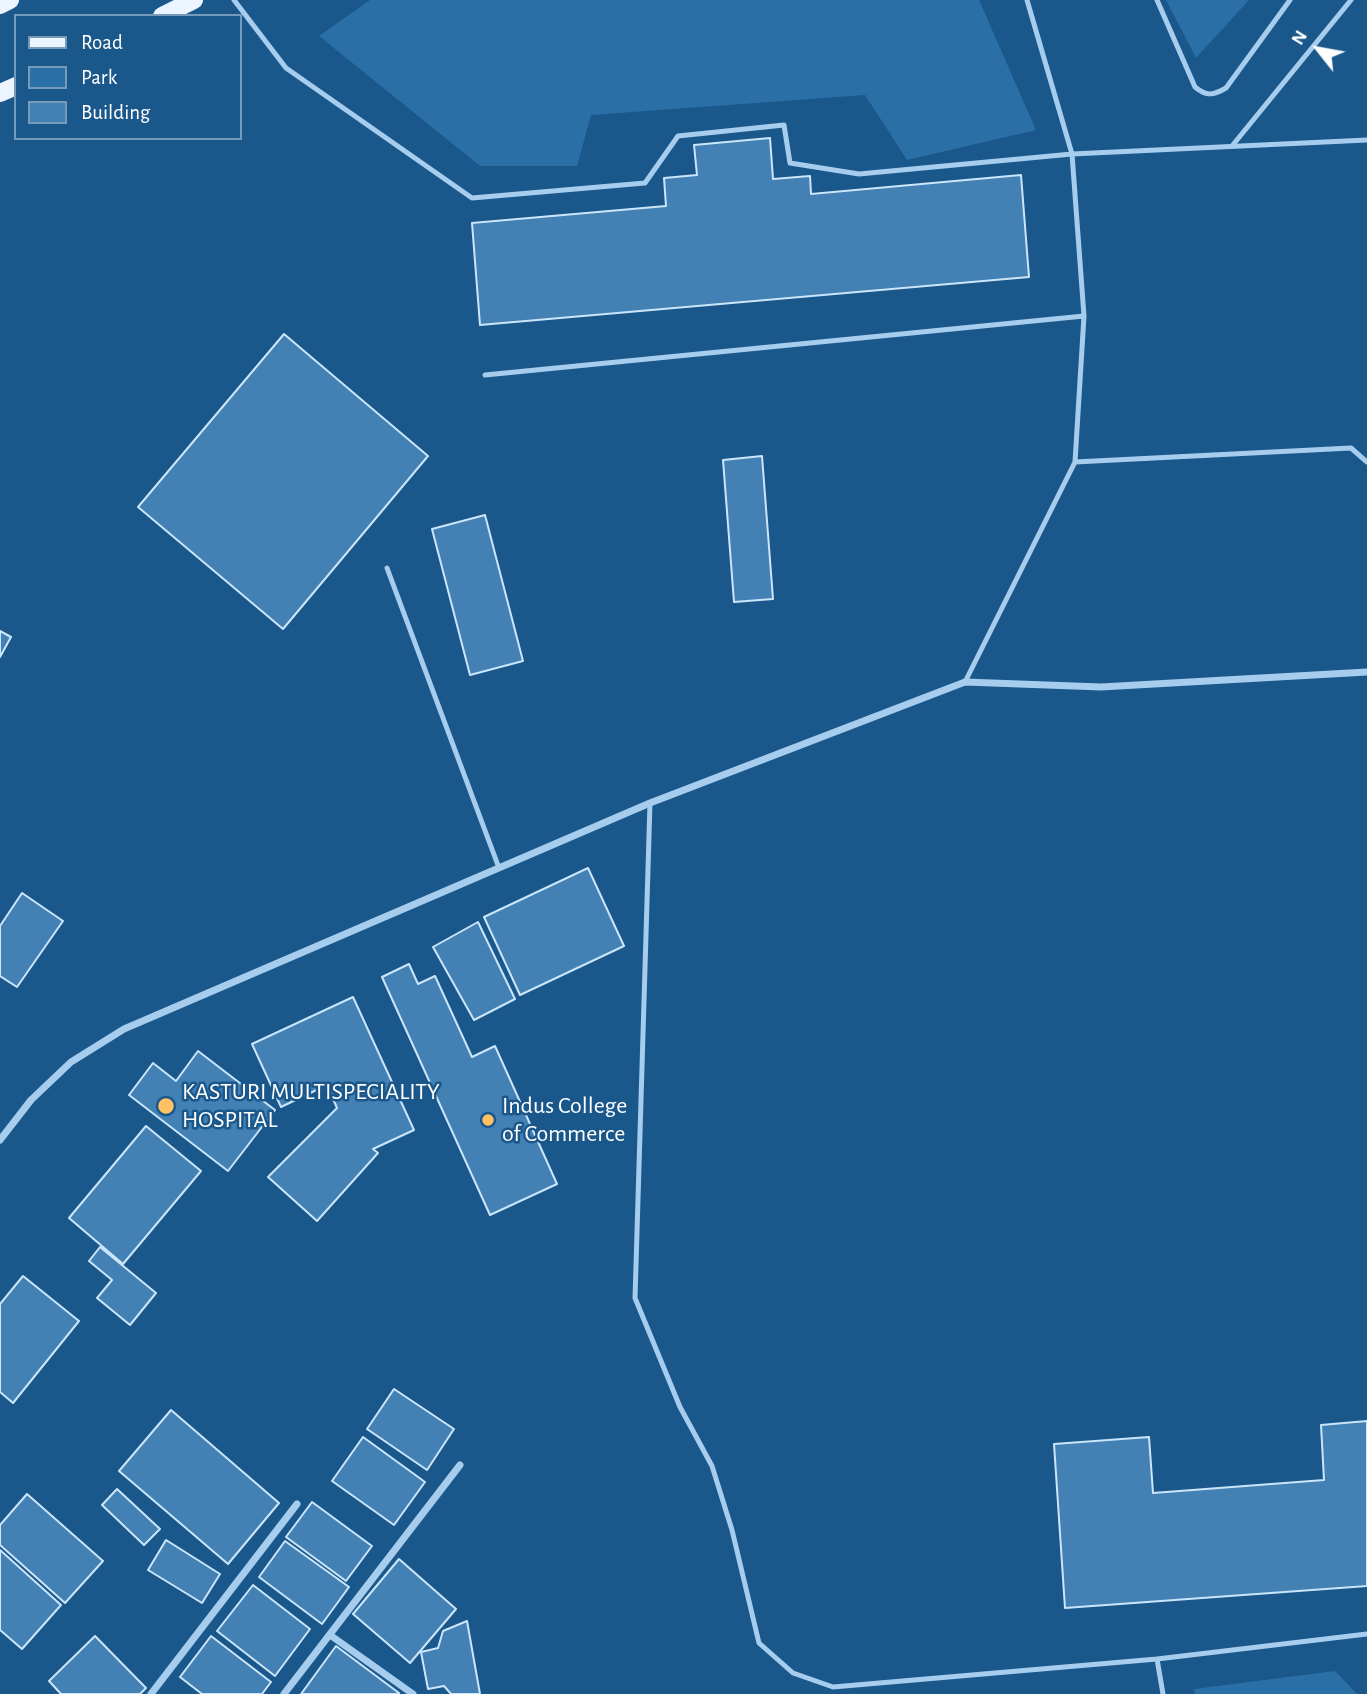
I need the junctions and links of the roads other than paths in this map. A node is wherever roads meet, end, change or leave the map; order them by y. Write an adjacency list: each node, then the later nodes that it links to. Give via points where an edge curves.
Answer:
1 (10, 0): 8 (main road)
2 (194, 0): 9 (main road)
3 (234, 0): 12 (lane, via 286,68 472,198 645,183 678,136 784,125 790,163 859,174)
4 (1027, 0): 12 (lane)
5 (1157, 0): 6 (lane, via 1195,87 1203,94 1226,88)
6 (1290, 0)
7 (1351, 0): 11 (lane)
8 (0, 5)
9 (166, 14)
10 (1367, 140): 11 (lane)
11 (1232, 146): 12 (lane)
12 (1072, 155): 13 (lane)
13 (1084, 316): 14 (lane); 15 (lane)
14 (485, 375)
15 (1075, 462): 16 (lane, via 1351,448); 19 (lane)
16 (1367, 463)
17 (387, 568): 21 (lane)
18 (1367, 672): 19 (street, via 1101,687)
19 (965, 682): 20 (street)
20 (650, 803): 21 (street); 27 (lane, via 635,1298 680,1407 712,1466 759,1643 793,1673 833,1687)
21 (499, 868): 22 (street, via 124,1029 71,1062 31,1100)
22 (0, 1140)
23 (460, 1465): 26 (street)
24 (298, 1504): 28 (street)
25 (1367, 1633): 27 (lane)
26 (330, 1635): 29 (street); 30 (street)
27 (1157, 1659): 31 (lane)
28 (151, 1694)
29 (284, 1694)
30 (413, 1694)
31 (1163, 1694)

